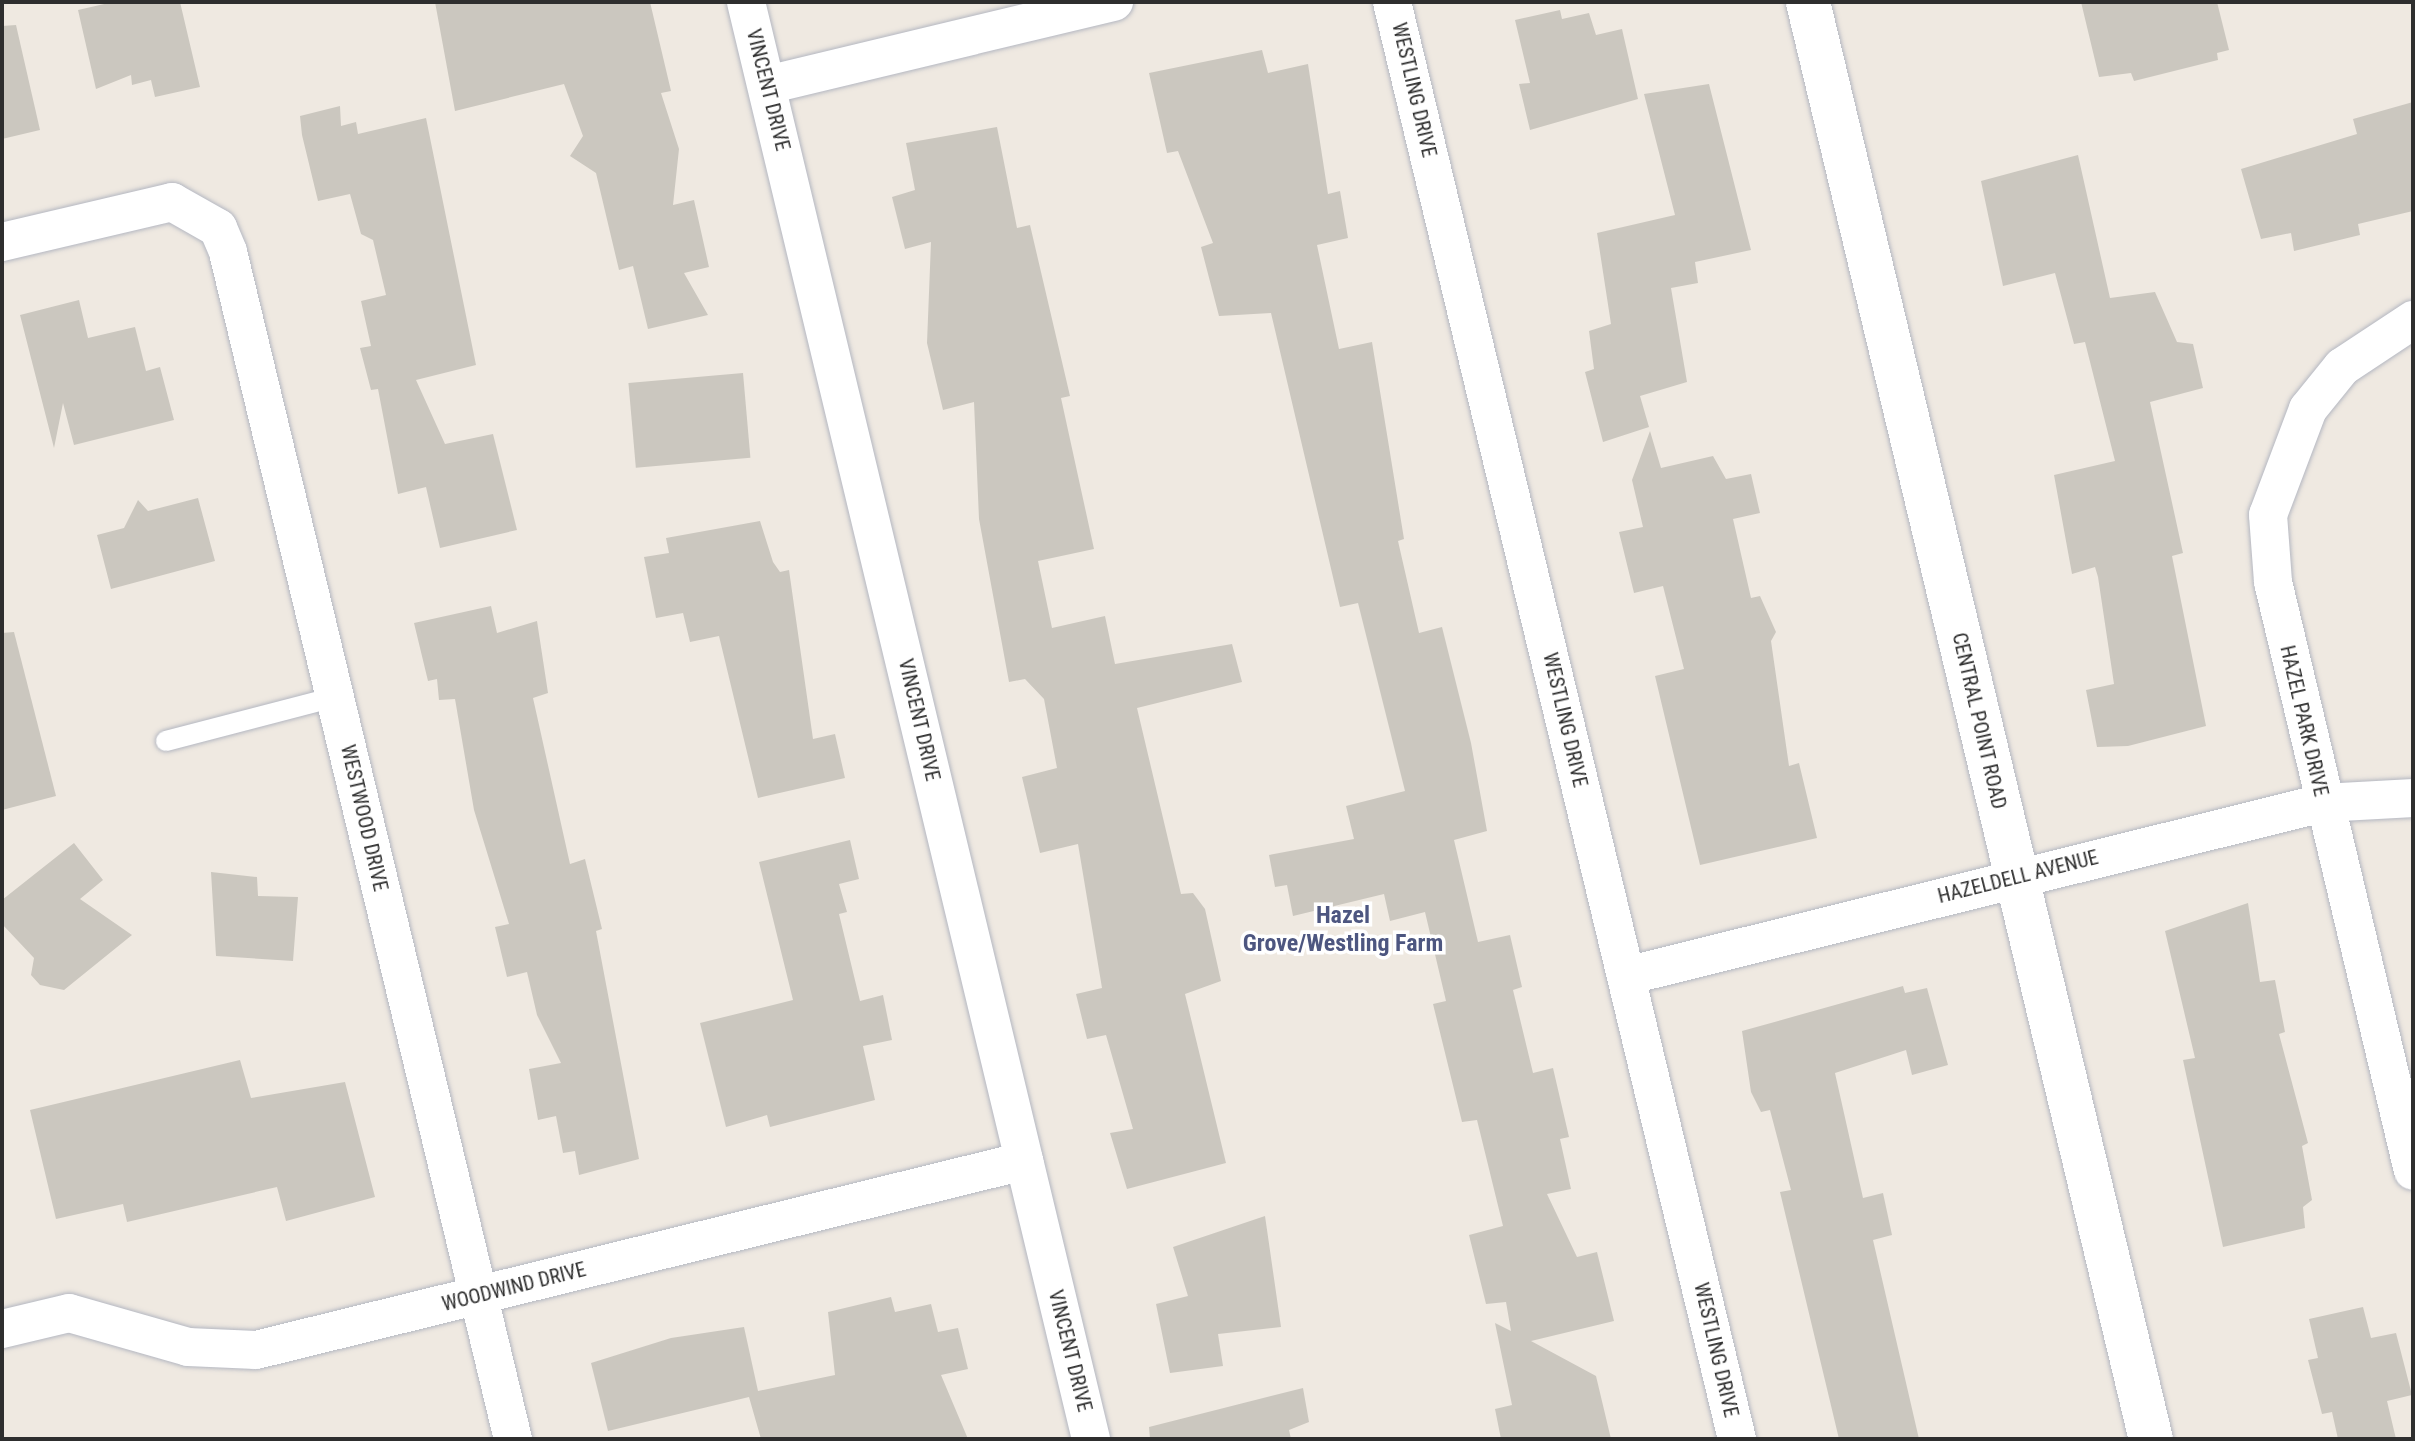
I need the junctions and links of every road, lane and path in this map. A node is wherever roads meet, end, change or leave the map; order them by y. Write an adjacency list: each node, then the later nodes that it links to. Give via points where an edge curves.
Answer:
1 (746, 2): 5 (street, VINCENT DRIVE)
2 (1114, 2): 5 (street)
3 (1392, 2): 13 (street, WESTLING DRIVE)
4 (1808, 2): 12 (street, CENTRAL POINT ROAD)
5 (767, 85): 14 (street, VINCENT DRIVE)
6 (2, 242): 8 (street, WESTWOOD DRIVE, via 150,205 195,209 218,228)
7 (2413, 320): 11 (street, HAZEL PARK DRIVE, via 2342,367 2308,409 2268,515 2273,582)
8 (335, 697): 9 (lane); 16 (street, WESTWOOD DRIVE)
9 (166, 741)
10 (2413, 798): 11 (street, HAZELDELL AVENUE)
11 (2323, 803): 12 (street, HAZELDELL AVENUE); 15 (street, HAZEL PARK DRIVE)
12 (2017, 877): 13 (street, HAZELDELL AVENUE); 21 (street, CENTRAL POINT ROAD)
13 (1626, 976): 20 (street, WESTLING DRIVE)
14 (1024, 1161): 16 (street, WOODWIND DRIVE); 19 (street, VINCENT DRIVE)
15 (2413, 1171)
16 (478, 1296): 17 (street, WOODWIND DRIVE, via 256,1350 188,1347 69,1313); 18 (street, WESTWOOD DRIVE)
17 (2, 1329)
18 (513, 1439)
19 (1091, 1439)
20 (1737, 1439)
21 (2151, 1439)

